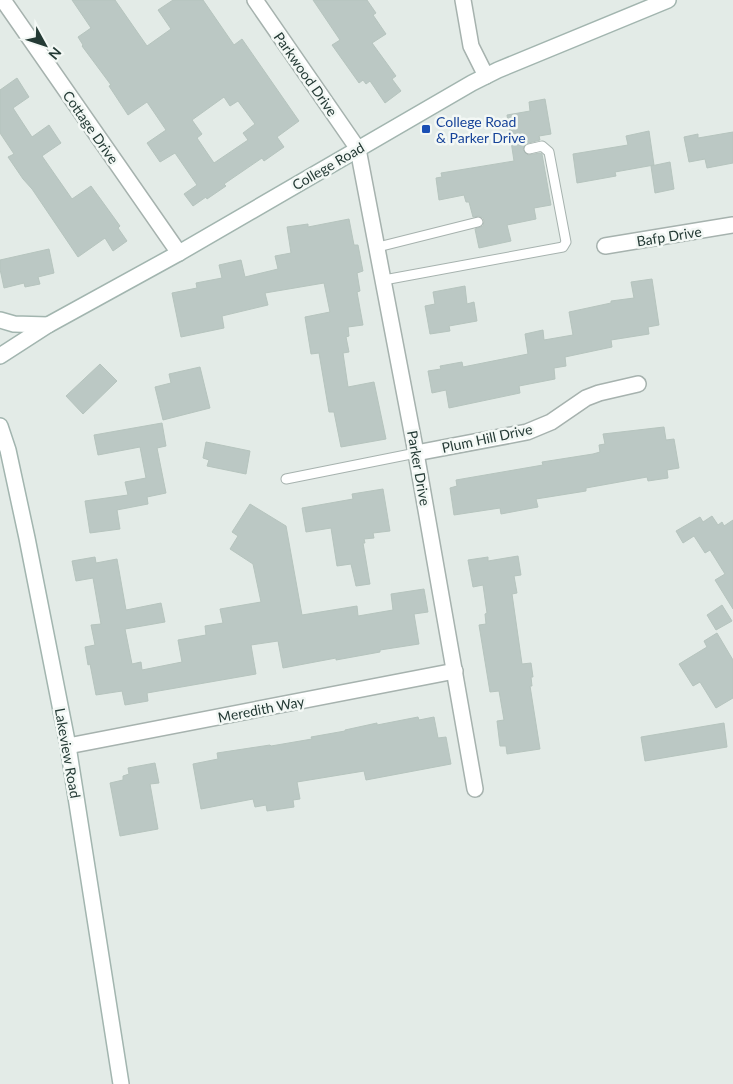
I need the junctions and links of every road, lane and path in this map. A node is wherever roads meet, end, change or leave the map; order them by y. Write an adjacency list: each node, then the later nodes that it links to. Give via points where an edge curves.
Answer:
1 (3, 0): 13 (street, Cottage Drive)
2 (255, 0): 7 (street, Parkwood Drive)
3 (463, 0): 6 (street, via 471,46)
4 (668, 0): 5 (street, College Road)
5 (648, 4): 6 (street, College Road)
6 (486, 76): 7 (street, College Road)
7 (358, 148): 12 (street, Parker Drive); 13 (street, College Road)
8 (529, 149): 14 (lane, via 542,146 549,152 566,242 562,247)
9 (478, 222): 12 (lane)
10 (733, 225): 11 (street, Bafp Drive)
11 (605, 246)
12 (378, 247): 14 (street, Parker Drive)
13 (179, 254): 16 (street, College Road)
14 (384, 280): 20 (street, Parker Drive)
15 (0, 320): 16 (street, via 14,324)
16 (48, 325): 17 (street, College Road)
17 (0, 356)
18 (638, 384): 20 (street, Plum Hill Drive, via 586,398 551,422 527,432)
19 (0, 426): 23 (street, Lakeview Road, via 27,538)
20 (416, 453): 21 (lane); 22 (street, Parker Drive)
21 (286, 478)
22 (455, 671): 23 (street, Meredith Way); 24 (street, Parker Drive)
23 (68, 746): 25 (street, Lakeview Road)
24 (476, 789)
25 (121, 1084)

